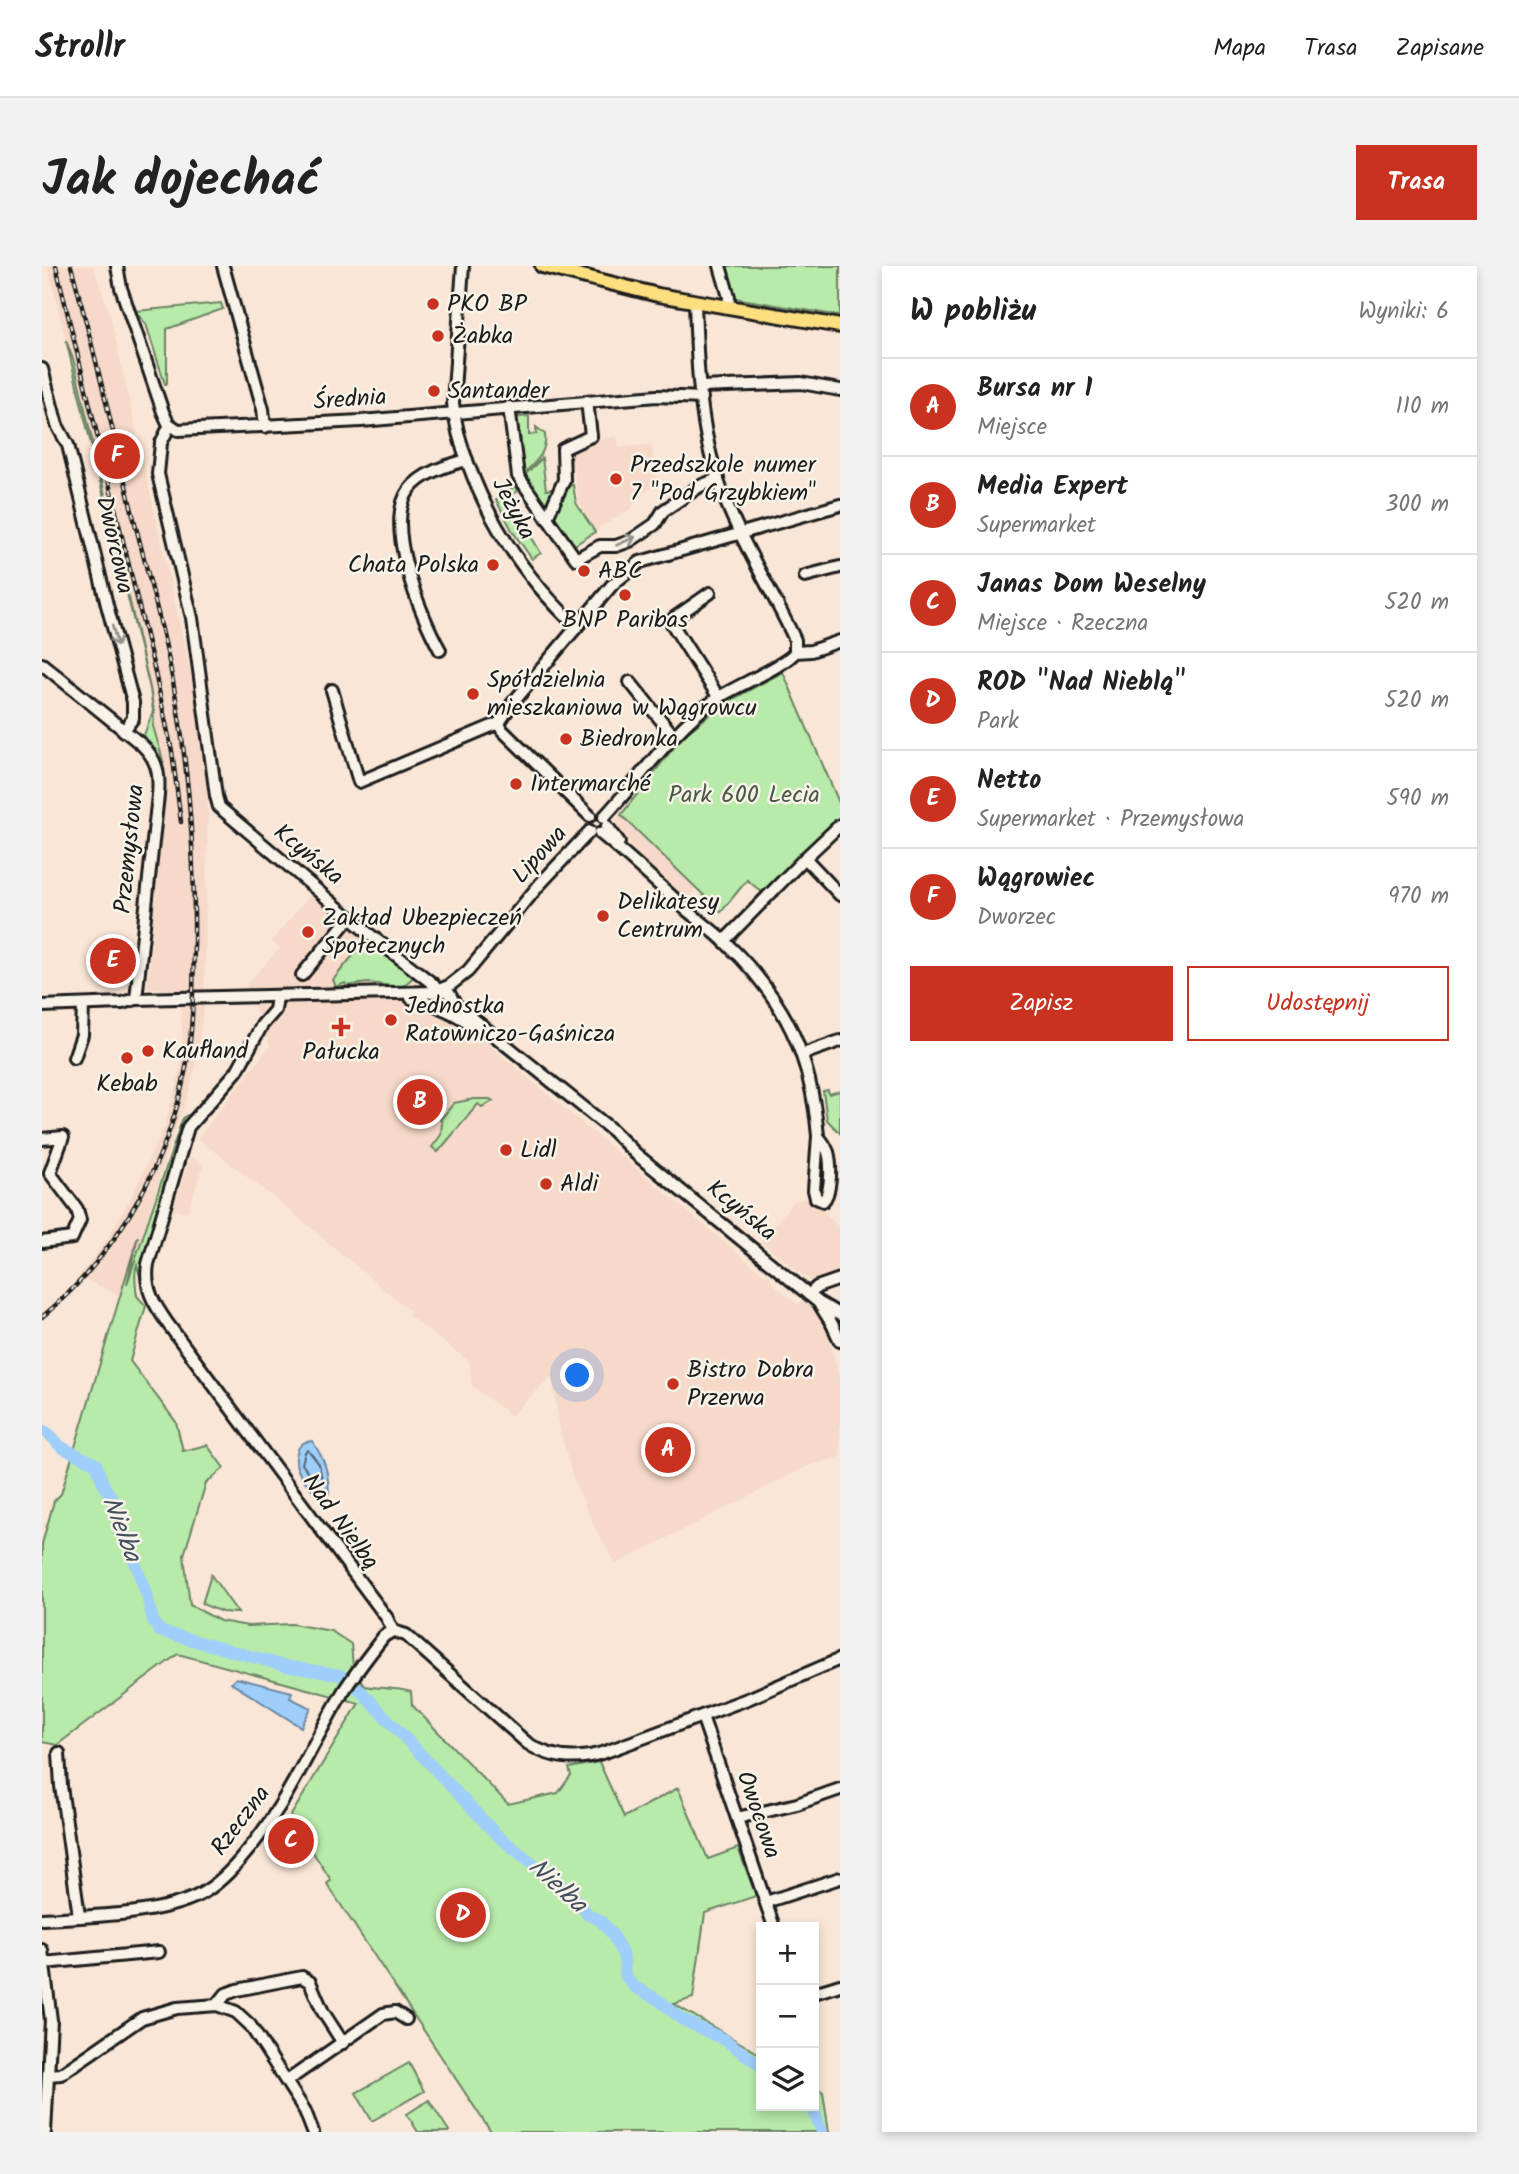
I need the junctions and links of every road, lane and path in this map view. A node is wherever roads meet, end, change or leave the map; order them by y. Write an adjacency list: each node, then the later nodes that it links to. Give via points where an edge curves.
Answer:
1 (117, 266): 15 (street)
2 (223, 266): 16 (street)
3 (463, 266): 14 (street, Jeżyka)
4 (542, 266): 6 (main road)
5 (720, 266): 7 (street)
6 (695, 302): 7 (main road); 11 (street)
7 (728, 307): 8 (main road)
8 (840, 326)
9 (42, 369): 34 (street, Dworcowa, one-way to 34, via 55,421 68,445 133,702 133,718)
10 (840, 390): 11 (street, Średnia, via 801,383)
11 (701, 392): 12 (street, Średnia); 18 (street, via 706,436)
12 (587, 401): 13 (street, Średnia); 20 (street, via 590,436 563,449 563,486)
13 (509, 407): 14 (street, Średnia); 20 (street, via 516,472)
14 (454, 412): 16 (street, Średnia); 17 (street, Jeżyka)
15 (170, 425): 16 (street, Średnia, via 184,430); 40 (street, Kcyńska, via 161,443 158,474 194,627 218,805)
16 (265, 427)
17 (467, 460): 25 (street, Jeżyka, via 484,505 510,550); 27 (street, via 415,484 405,497 401,514 407,570)
18 (718, 479): 20 (street, one-way to 18, via 576,559 600,546 630,541 655,524 663,511); 21 (street)
19 (840, 505): 21 (street)
20 (547, 518)
21 (740, 533): 25 (street, via 640,562 612,585); 28 (street, via 792,634)
22 (840, 567): 23 (street)
23 (805, 576)
24 (710, 593): 32 (street, via 672,624)
25 (577, 627): 33 (street)
26 (840, 641): 28 (street, Lipowa)
27 (440, 650)
28 (794, 652): 32 (street, Lipowa, via 788,660)
29 (42, 664): 34 (street, Przemysłowa)
30 (631, 682): 35 (street)
31 (332, 690): 33 (street, via 359,782)
32 (719, 698): 35 (street, Lipowa)
33 (499, 723): 37 (street, via 590,816 598,814)
34 (124, 731): 50 (street, Przemysłowa, via 151,754 159,780)
35 (673, 735): 37 (street, Lipowa)
36 (840, 825): 38 (street)
37 (600, 827): 41 (street); 42 (street, Lipowa, via 540,884)
38 (805, 858): 39 (street); 41 (street)
39 (840, 895)
40 (350, 917): 43 (street); 44 (street, Kcyńska)
41 (724, 941): 56 (street, via 774,1000)
42 (468, 971): 45 (street, Lipowa); 51 (street, Lipowa)
43 (302, 975)
44 (422, 975): 45 (street, Kcyńska); 46 (street)
45 (438, 991): 46 (street); 51 (street, via 447,991); 54 (street, via 432,997)
46 (418, 993): 47 (street)
47 (395, 994): 48 (street); 54 (street)
48 (277, 997): 50 (street); 70 (street, Nad Nielbą, via 275,1010 241,1066 188,1127 148,1264 147,1287 155,1305)
49 (42, 999): 50 (street, via 121,995)
50 (136, 999): 52 (street)
51 (451, 999): 54 (street, via 450,1004); 62 (street, Kcyńska)
52 (83, 1005): 53 (street); 57 (street, via 82,1035)
53 (42, 1006)
54 (438, 1007): 62 (street, Kcyńska, via 478,1029)
55 (840, 1041): 56 (street)
56 (803, 1054): 58 (street)
57 (74, 1058)
58 (818, 1136): 61 (street); 61 (street, via 814,1190 821,1201 828,1194)
59 (42, 1139): 63 (street, via 63,1138)
60 (840, 1144): 61 (street)
61 (827, 1148)
62 (636, 1154): 66 (street, Kcyńska)
63 (46, 1173): 64 (street, via 77,1209 80,1220 72,1238)
64 (42, 1242)
65 (840, 1279): 66 (street, via 817,1287)
66 (814, 1298): 67 (street, Kcyńska); 69 (street, Kcyńska)
67 (840, 1315)
68 (840, 1326): 69 (street)
69 (840, 1343)
70 (393, 1631): 72 (street, Nad Nielbą, via 406,1635 523,1741 553,1756 596,1755); 78 (street, Rzeczna, via 384,1636 347,1687 274,1817 220,1881 174,1904)
71 (840, 1659): 72 (street, Nad Nielbą)
72 (702, 1716): 75 (street, Owocowa)
73 (59, 1753): 78 (street)
74 (840, 1789): 75 (street)
75 (737, 1818): 77 (street, Owocowa)
76 (840, 1878): 77 (street)
77 (766, 1902): 80 (street, Owocowa)
78 (79, 1916): 79 (street, Rzeczna)
79 (42, 1919)
80 (772, 1922)
81 (42, 1950): 83 (street)
82 (159, 1952): 83 (street)
83 (44, 1963): 89 (street, via 51,2020)
84 (840, 1984): 85 (street)
85 (819, 1991)
86 (218, 2005): 88 (street, via 226,1994 237,1990 302,1977 310,1983); 89 (street, via 177,2008 142,2018 61,2074); 90 (street, via 236,2012 250,2025)
87 (406, 2019): 88 (street, via 395,2012 383,2014)
88 (343, 2043): 90 (street)
89 (48, 2075): 91 (street)
90 (287, 2081): 92 (street)
91 (44, 2125)
92 (313, 2132)

